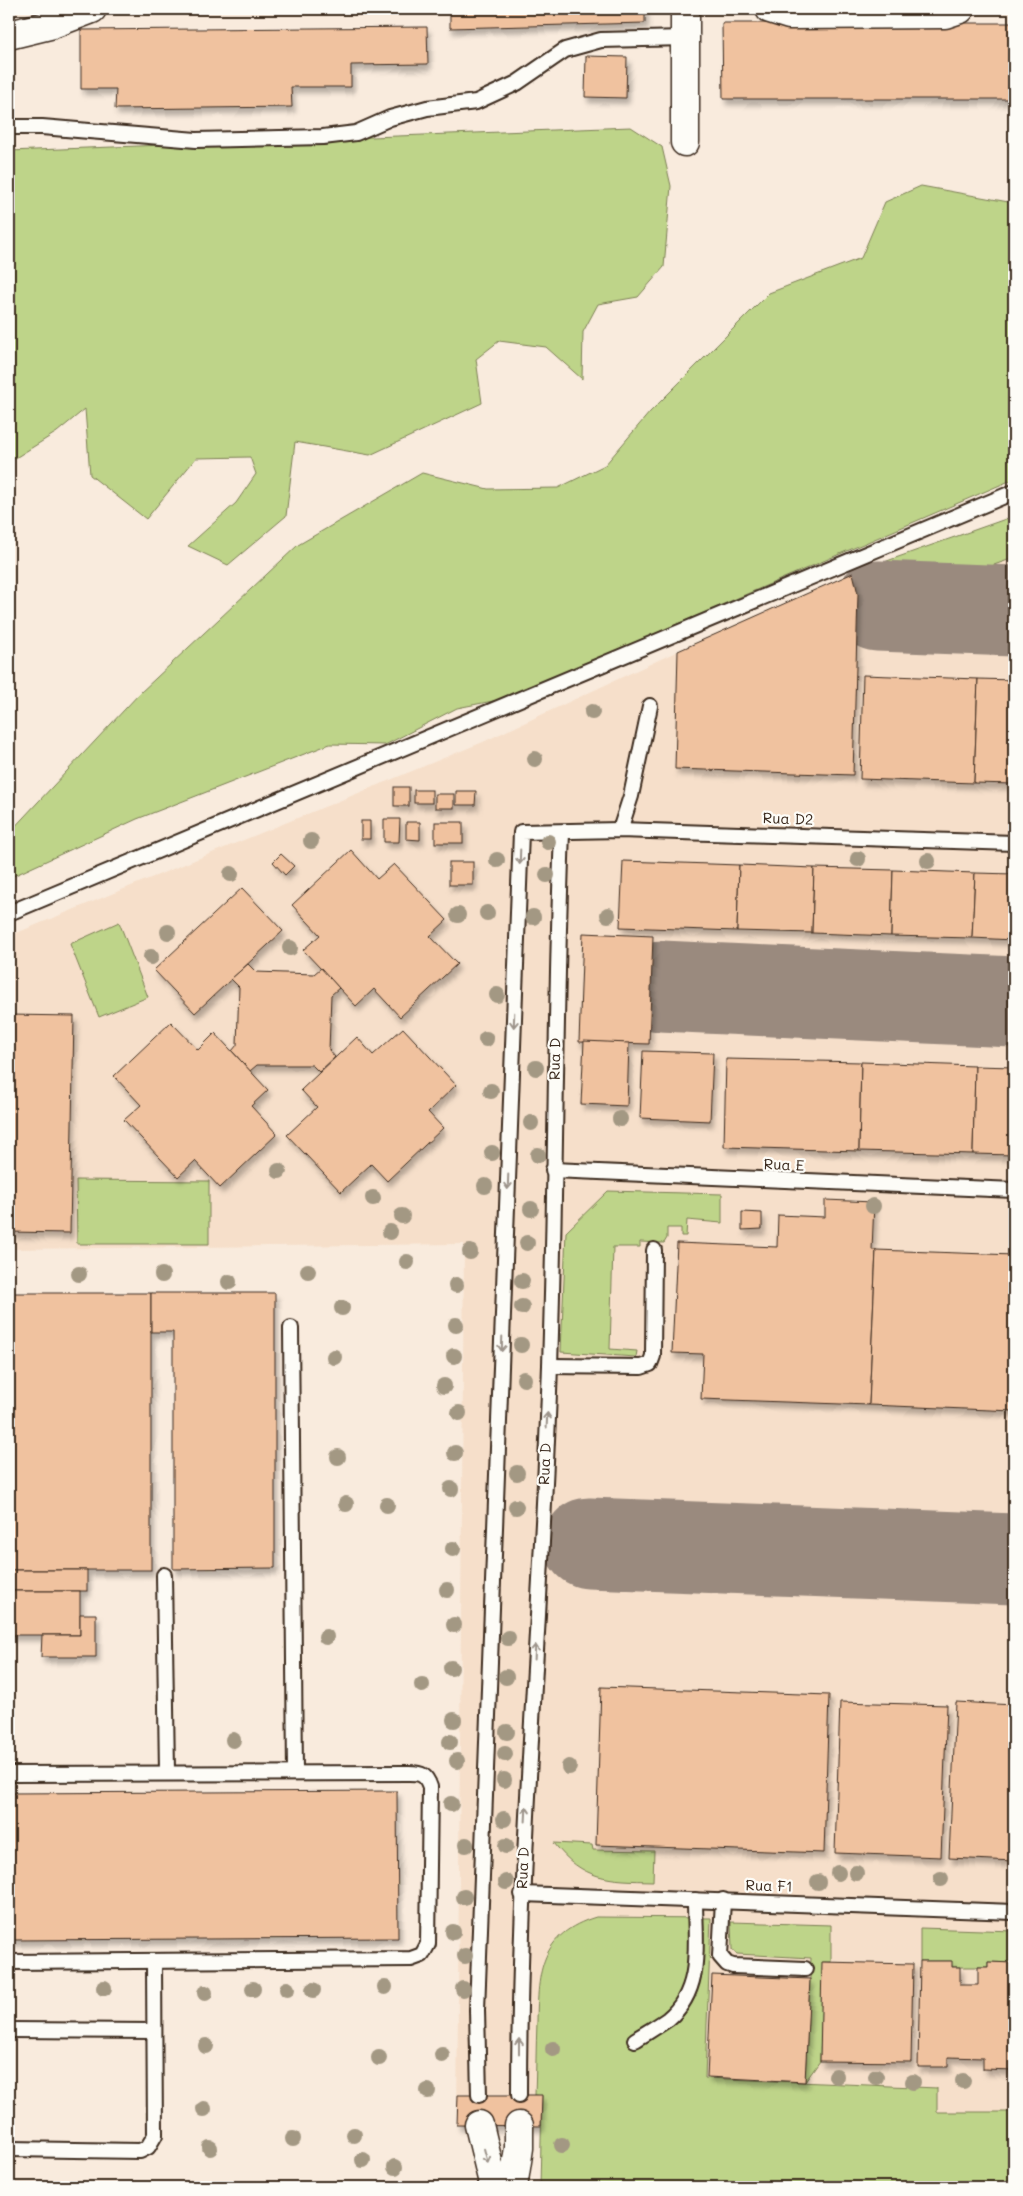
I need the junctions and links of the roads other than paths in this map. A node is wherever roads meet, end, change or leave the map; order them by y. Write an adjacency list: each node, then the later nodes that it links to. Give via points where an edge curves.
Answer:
1 (92, 9): 5 (street)
2 (685, 9): 7 (street)
3 (770, 9): 4 (street, via 789,15 945,14)
4 (960, 9)
5 (50, 17): 6 (street)
6 (9, 35)
7 (685, 38): 8 (lane, via 601,40 565,50 517,83 476,102 427,108 390,118 356,133 323,137 196,140); 9 (street)
8 (9, 127)
9 (686, 142)
10 (1014, 492): 15 (lane)
11 (650, 706): 12 (lane, via 631,796)
12 (620, 830): 13 (lane, Rua D2); 14 (lane, Rua D2)
13 (562, 832): 16 (lane, Rua D); 35 (lane, Rua D2, one-way to 35, via 520,832 477,2010)
14 (1014, 842)
15 (9, 913)
16 (553, 1170): 17 (lane, Rua E); 20 (lane, Rua D)
17 (1014, 1190)
18 (654, 1250): 20 (lane, via 650,1364 641,1367)
19 (291, 1328): 23 (lane)
20 (550, 1366): 25 (lane, Rua D, one-way to 20)
21 (164, 1575): 22 (lane)
22 (167, 1772): 23 (lane); 24 (lane)
23 (295, 1772): 30 (lane, via 421,1773 427,1778 430,1787 428,1944 422,1955 411,1959)
24 (9, 1774)
25 (522, 1894): 26 (lane, Rua F1); 36 (lane, Rua D, one-way to 25)
26 (695, 1900): 27 (lane, Rua F1); 34 (lane, via 692,1987 668,2018)
27 (723, 1900): 28 (lane, Rua F1); 31 (lane, via 720,1956 723,1961 733,1966)
28 (1014, 1912)
29 (9, 1962): 30 (lane)
30 (154, 1962): 33 (lane)
31 (805, 1969)
32 (9, 2030): 33 (lane)
33 (154, 2031): 39 (lane, via 155,2135 148,2147 140,2151)
34 (635, 2040)
35 (478, 2095)
36 (519, 2095)
37 (479, 2125): 40 (street, one-way to 40)
38 (519, 2126): 41 (street)
39 (9, 2149)
40 (494, 2187)
41 (513, 2187)

